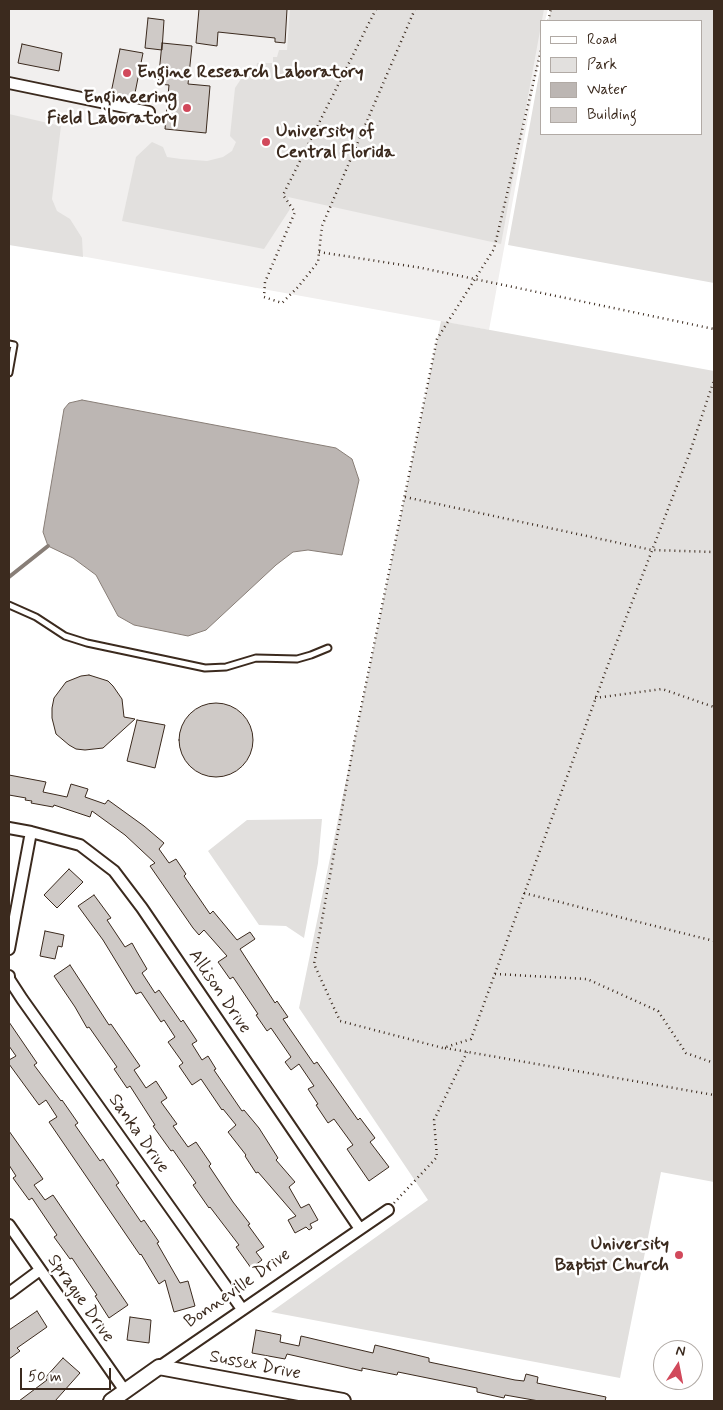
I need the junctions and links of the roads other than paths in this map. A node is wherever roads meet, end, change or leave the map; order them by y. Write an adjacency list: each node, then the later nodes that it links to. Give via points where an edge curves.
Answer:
1 (9, 83): 2 (street)
2 (149, 112)
3 (9, 344): 4 (lane, via 14,345)
4 (9, 373)
5 (9, 605): 6 (lane, via 36,617 65,636 205,668 226,667 256,658 297,659)
6 (328, 648)
7 (9, 828): 8 (street, Allison Drive)
8 (32, 832): 9 (street); 13 (street, Allison Drive, via 80,845 114,871)
9 (9, 949)
10 (9, 976): 16 (street, Sanka Drive, via 22,999)
11 (388, 1210): 13 (street, Bonneville Drive)
12 (9, 1225): 14 (street, Sprague Drive)
13 (360, 1229): 16 (street, Bonneville Drive)
14 (40, 1270): 15 (street); 18 (street, Sprague Drive)
15 (9, 1293)
16 (242, 1309): 17 (street, Bonneville Drive)
17 (159, 1367): 18 (street, Bonneville Drive); 20 (street, Sussex Drive)
18 (125, 1391): 19 (street, Bonneville Drive)
19 (111, 1401)
20 (344, 1401)

